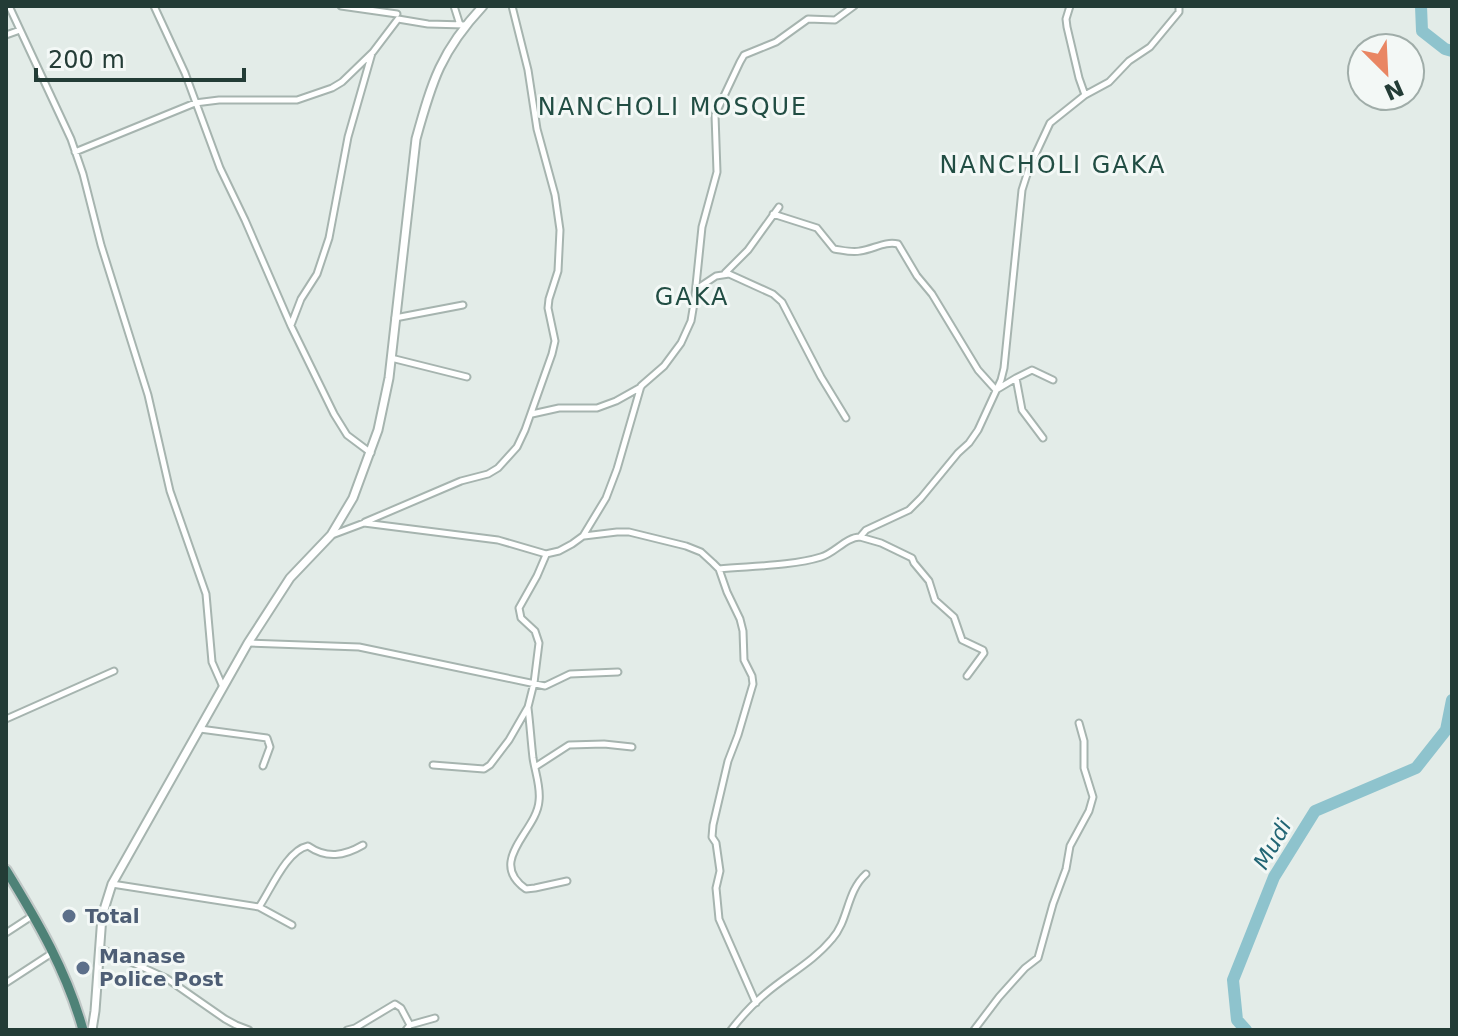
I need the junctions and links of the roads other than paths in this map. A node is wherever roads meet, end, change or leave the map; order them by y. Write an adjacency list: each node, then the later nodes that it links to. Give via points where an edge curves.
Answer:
1 (9, 6): 13 (street)
2 (154, 6): 17 (street)
3 (341, 6): 11 (street)
4 (396, 6): 11 (street)
5 (454, 6): 12 (street)
6 (483, 6): 12 (street)
7 (512, 6): 32 (street, via 560,230 558,271 548,308 555,341)
8 (854, 6): 22 (street, via 835,20 808,19 740,62 715,115 717,172 702,227)
9 (1070, 6): 16 (street, via 1067,27)
10 (1179, 6): 16 (street, via 1150,47)
11 (397, 16): 12 (street); 15 (street)
12 (462, 25): 24 (street, via 443,58 416,139)
13 (20, 30): 14 (street); 18 (street)
14 (6, 35)
15 (373, 52): 17 (street, via 342,82 311,97); 25 (street, via 348,137 329,238)
16 (1085, 95): 31 (street, via 1050,123 1024,181 1004,368)
17 (195, 103): 18 (street); 25 (street)
18 (75, 152): 47 (street, via 148,395 170,491 206,594 212,662)
19 (779, 207): 20 (street)
20 (773, 214): 21 (street); 31 (street, via 817,228 834,249 859,252 898,244)
21 (725, 273): 22 (street, via 706,281); 33 (street, via 782,302)
22 (695, 297): 30 (street, via 681,343)
23 (463, 305): 24 (street)
24 (395, 318): 26 (street)
25 (291, 326): 35 (street, via 347,435)
26 (391, 358): 27 (street); 35 (street)
27 (467, 377)
28 (1016, 378): 29 (street, via 1032,370); 31 (street); 34 (street, via 1022,410)
29 (1053, 380)
30 (641, 386): 32 (street, via 597,408); 38 (street, via 611,487)
31 (996, 390): 39 (street, via 974,437 916,503)
32 (532, 414): 36 (street, via 517,447 498,468)
33 (846, 418)
34 (1043, 438)
35 (371, 453): 37 (street)
36 (364, 523): 37 (street); 40 (street, via 498,540)
37 (331, 535): 42 (street, via 290,578)
38 (583, 536): 40 (street); 41 (street, via 648,536 701,552)
39 (860, 537): 41 (street, via 820,558); 45 (street, via 912,558 935,600 954,617 962,640 981,647 984,653)
40 (546, 554): 46 (street, via 519,608 538,636)
41 (719, 569): 68 (street, via 740,619 744,660 753,684 713,825 720,871 716,888 719,919)
42 (248, 643): 46 (street, via 359,647); 47 (street)
43 (114, 671): 49 (street)
44 (618, 672): 46 (street, via 570,674 545,686)
45 (967, 676)
46 (534, 683): 48 (street)
47 (223, 688): 51 (street)
48 (528, 707): 53 (street, via 484,769); 55 (street)
49 (6, 719)
50 (1079, 723): 76 (street, via 1093,797 1089,811 1070,846 1038,958)
51 (200, 729): 54 (street, via 267,738 270,747); 60 (street)
52 (632, 747): 55 (street, via 569,745)
53 (433, 765)
54 (263, 766)
55 (535, 767): 59 (street, via 539,808 511,868 526,889)
56 (363, 845): 61 (street, via 334,856 308,846 299,849)
57 (6, 870): 62 (highway)
58 (866, 874): 68 (street, via 834,937)
59 (567, 881)
60 (112, 884): 61 (street); 65 (street)
61 (259, 907): 63 (street)
62 (33, 915): 64 (street); 66 (highway)
63 (292, 925)
64 (6, 933)
65 (99, 948): 72 (street); 73 (street, via 166,978)
66 (54, 952): 67 (street); 71 (highway)
67 (6, 983)
68 (756, 1003): 75 (street)
69 (435, 1018): 70 (street)
70 (408, 1028): 74 (street, via 395,1004)
71 (83, 1030)
72 (92, 1030)
73 (249, 1030)
74 (347, 1030)
75 (731, 1030)
76 (974, 1030)

